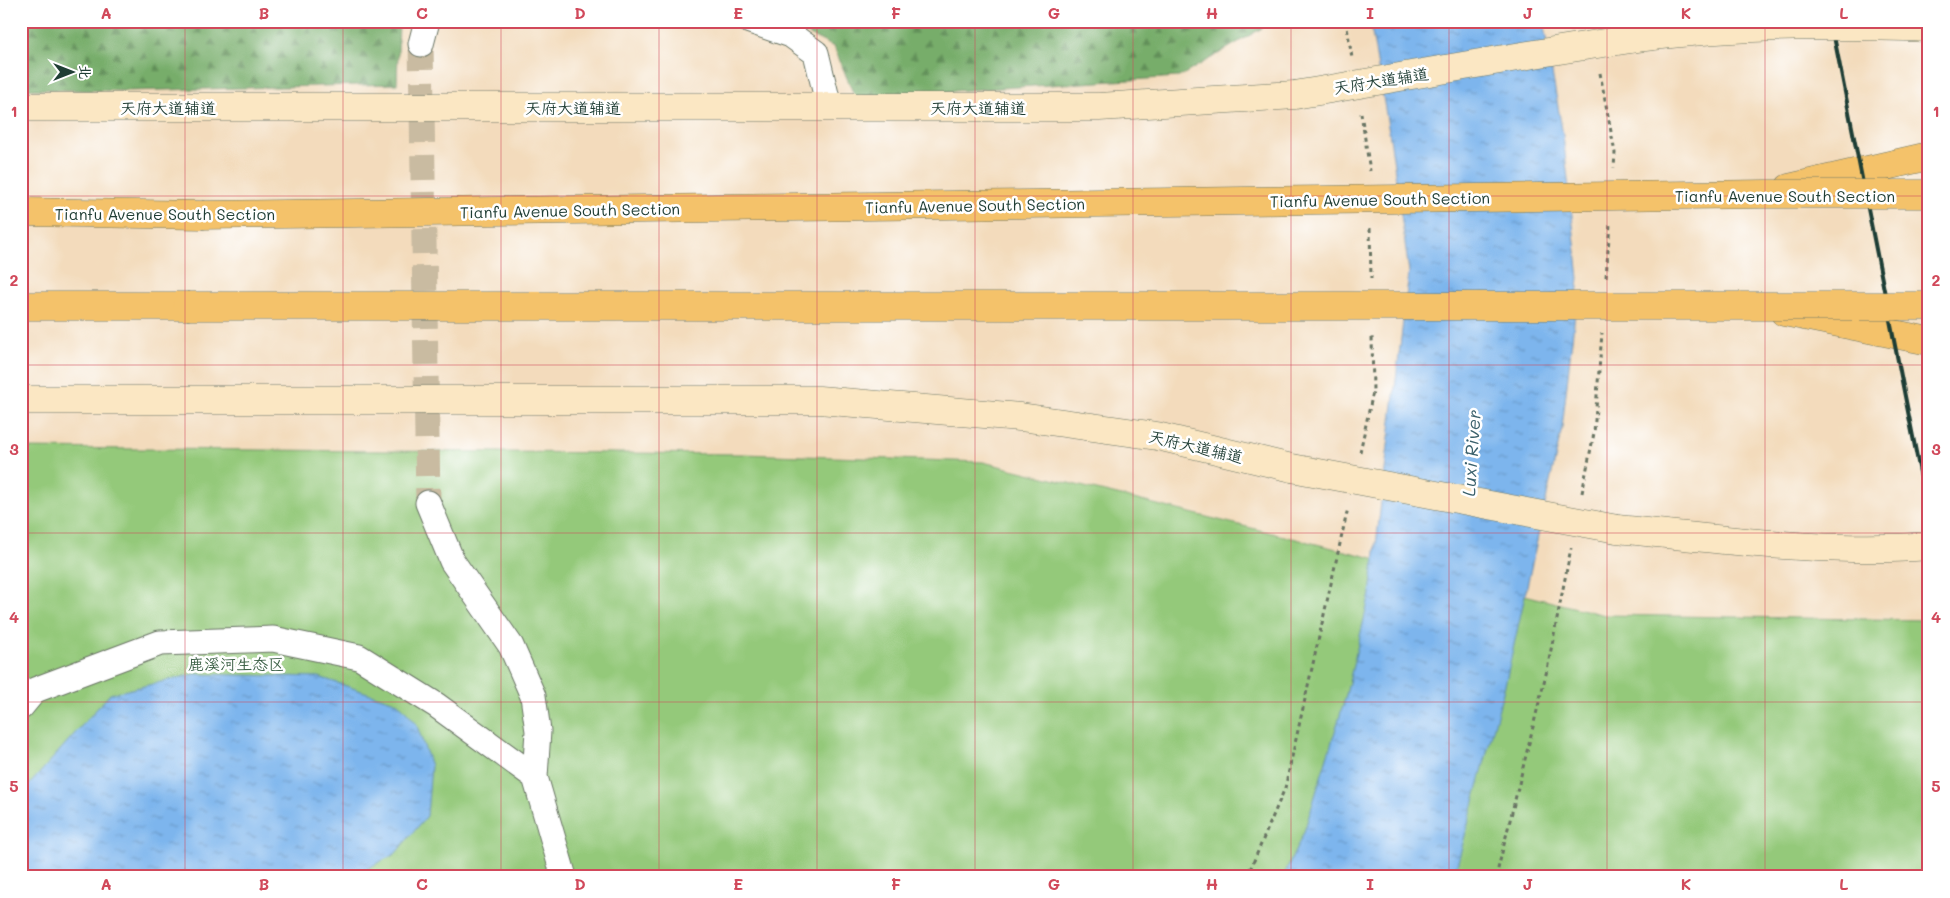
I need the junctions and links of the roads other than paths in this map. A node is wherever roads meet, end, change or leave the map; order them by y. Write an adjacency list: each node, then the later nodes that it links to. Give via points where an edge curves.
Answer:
1 (750, 21): 4 (street, via 791,35 816,53)
2 (1929, 28): 4 (street, 天府大道辅道, bridge, via 1746,28 1639,38 1295,94 1098,107)
3 (21, 107): 4 (street, 天府大道辅道)
4 (828, 107)
5 (1929, 156): 6 (highway, bridge)
6 (1766, 194): 7 (highway, Tianfu Avenue South Section, bridge); 8 (highway, Tianfu Avenue South Section, bridge, via 202,215)
7 (1929, 194)
8 (21, 212)
9 (21, 306): 10 (highway, bridge)
10 (1753, 306): 11 (highway, bridge); 12 (highway, bridge)
11 (1929, 306)
12 (1929, 341)
13 (21, 400): 15 (street, 天府大道辅道, bridge, via 819,400 1020,417 1138,434 1292,468 1617,528 1762,544)
14 (428, 503): 17 (street, via 452,561 511,646 533,696 538,731)
15 (1929, 546)
16 (21, 707): 17 (street, via 35,690 160,643 273,639 359,657 436,705)
17 (535, 777): 18 (street)
18 (564, 877)

